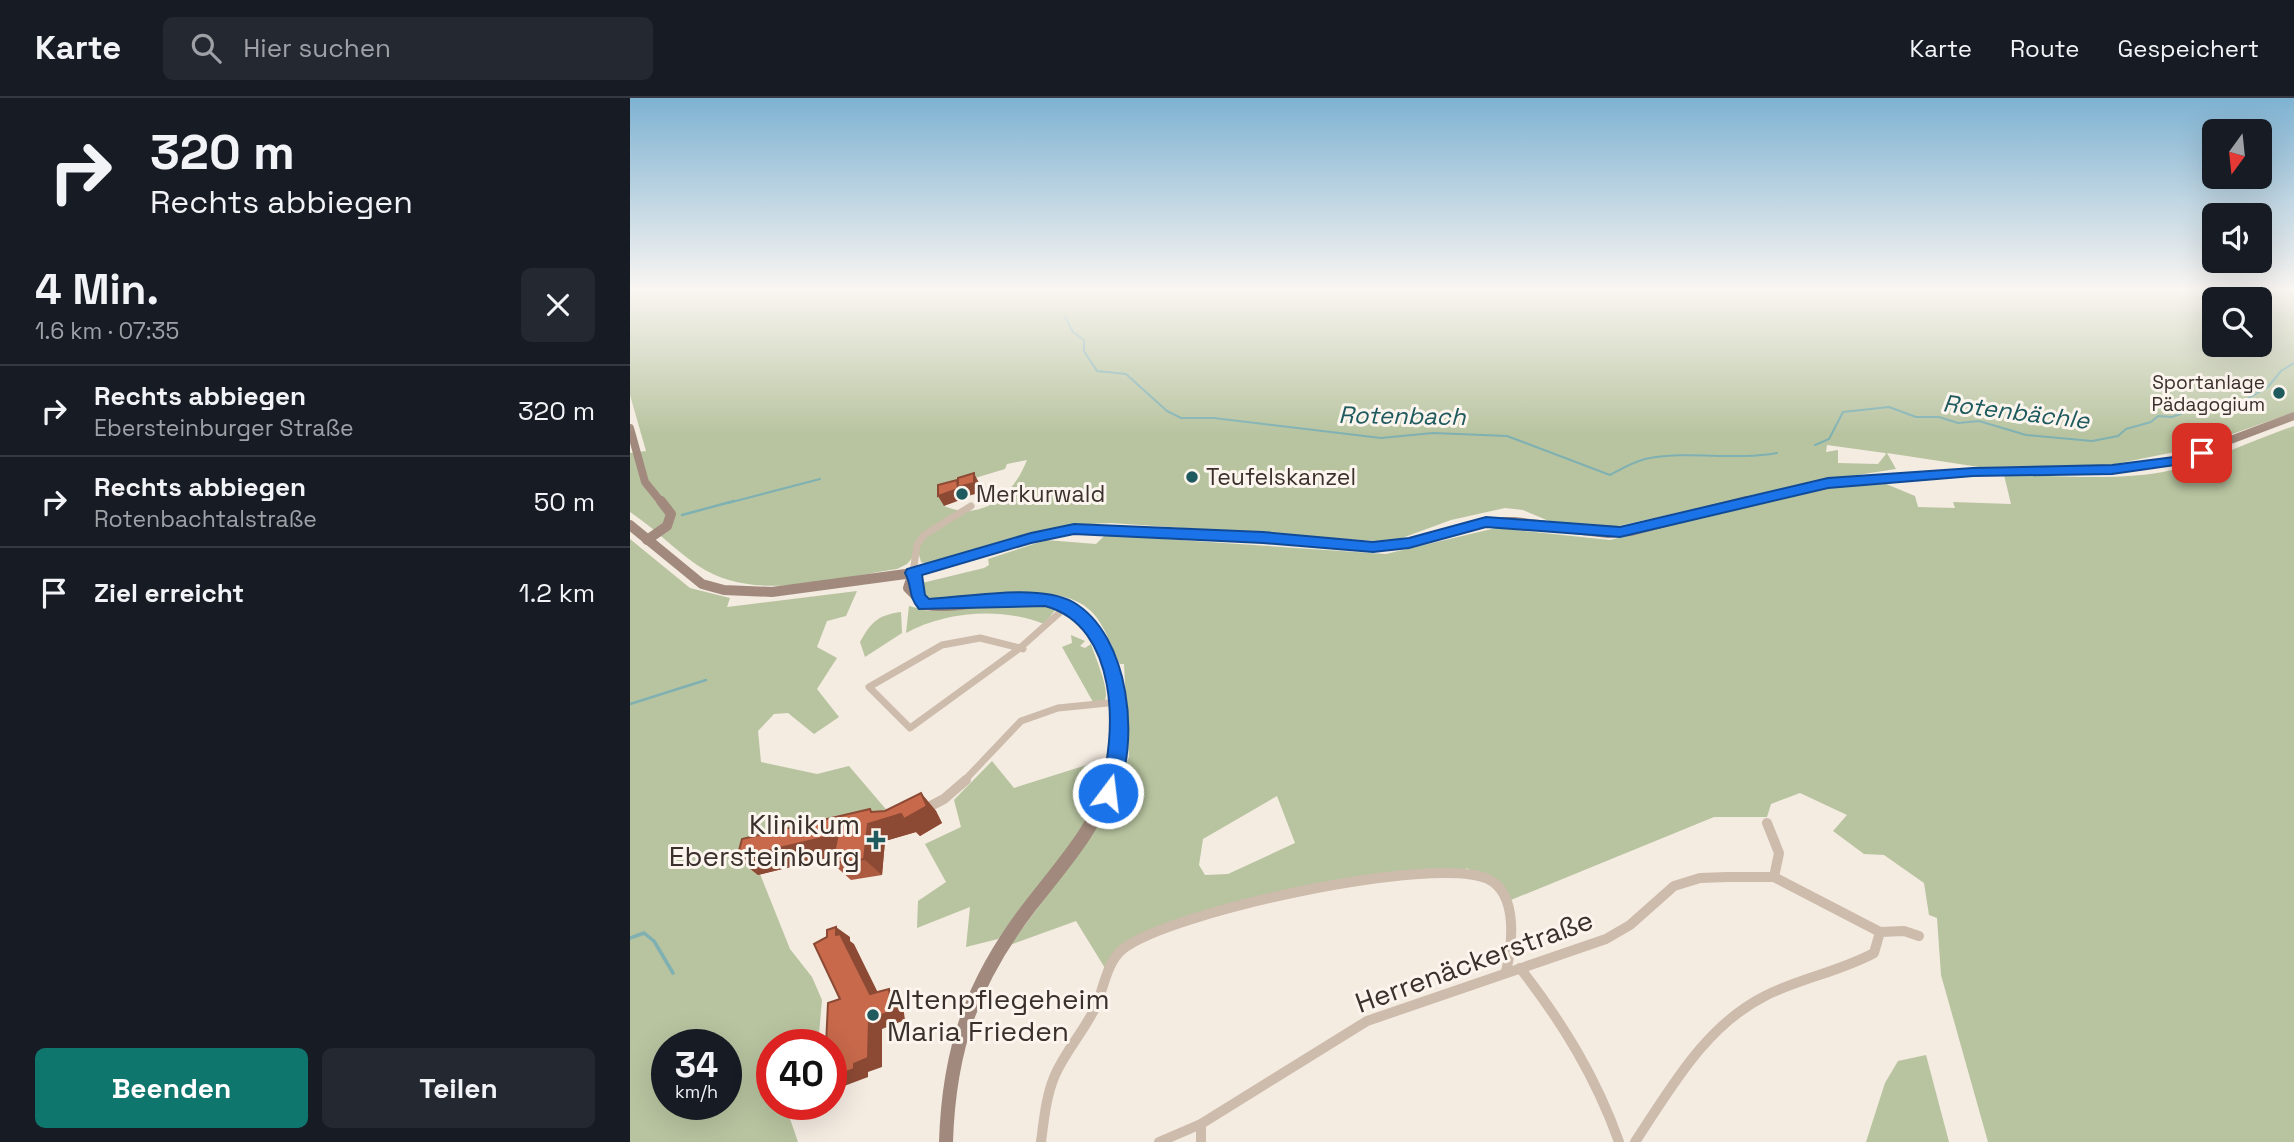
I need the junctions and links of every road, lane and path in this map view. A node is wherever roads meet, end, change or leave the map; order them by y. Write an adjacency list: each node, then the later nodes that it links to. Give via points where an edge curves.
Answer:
1 (2294, 416): 6 (main road, via 2175,461 2112,470 1960,472 1828,483 1630,531 1486,522 1409,543 1373,547 1074,529)
2 (630, 428): 5 (main road, via 645,482 671,514 667,526)
3 (971, 506): 6 (street, via 924,535 917,545)
4 (630, 525): 5 (main road)
5 (647, 540): 6 (main road, via 688,575 724,590 772,592)
6 (913, 573): 7 (main road, via 917,596 929,606 1024,599)
7 (1067, 606): 8 (street); 9 (main road, via 1102,642)
8 (1023, 649): 8 (street, via 910,728 869,688 954,639 990,640)
9 (1118, 702): 10 (street, via 1058,708 1021,721 944,799); 18 (main road, via 1117,766 1098,816 1082,844 999,947 968,1009 949,1086)
10 (917, 813)
11 (1768, 823): 12 (street, via 1779,853)
12 (1774, 877): 13 (street, Herrenäckerstraße); 15 (street, Herrenäckerstraße, via 1700,878 1674,886 1630,925 1606,939)
13 (1880, 932): 14 (street); 23 (street, via 1874,953 1847,969 1763,997 1736,1014 1706,1041)
14 (1919, 936)
15 (1520, 968): 16 (street, Herrenäckerstraße); 22 (street, via 1554,1010 1596,1081)
16 (1506, 972): 17 (street, Herrenäckerstraße, via 1367,1021); 19 (street, via 1510,954 1504,893 1491,880 1467,873 1418,873 1334,884 1167,930 1125,947 1115,958 1097,1006 1055,1074)
17 (1201, 1124): 20 (street, Herrenäckerstraße); 21 (street)
18 (946, 1142)
19 (1041, 1142)
20 (1159, 1142)
21 (1201, 1142)
22 (1619, 1142)
23 (1635, 1142)

